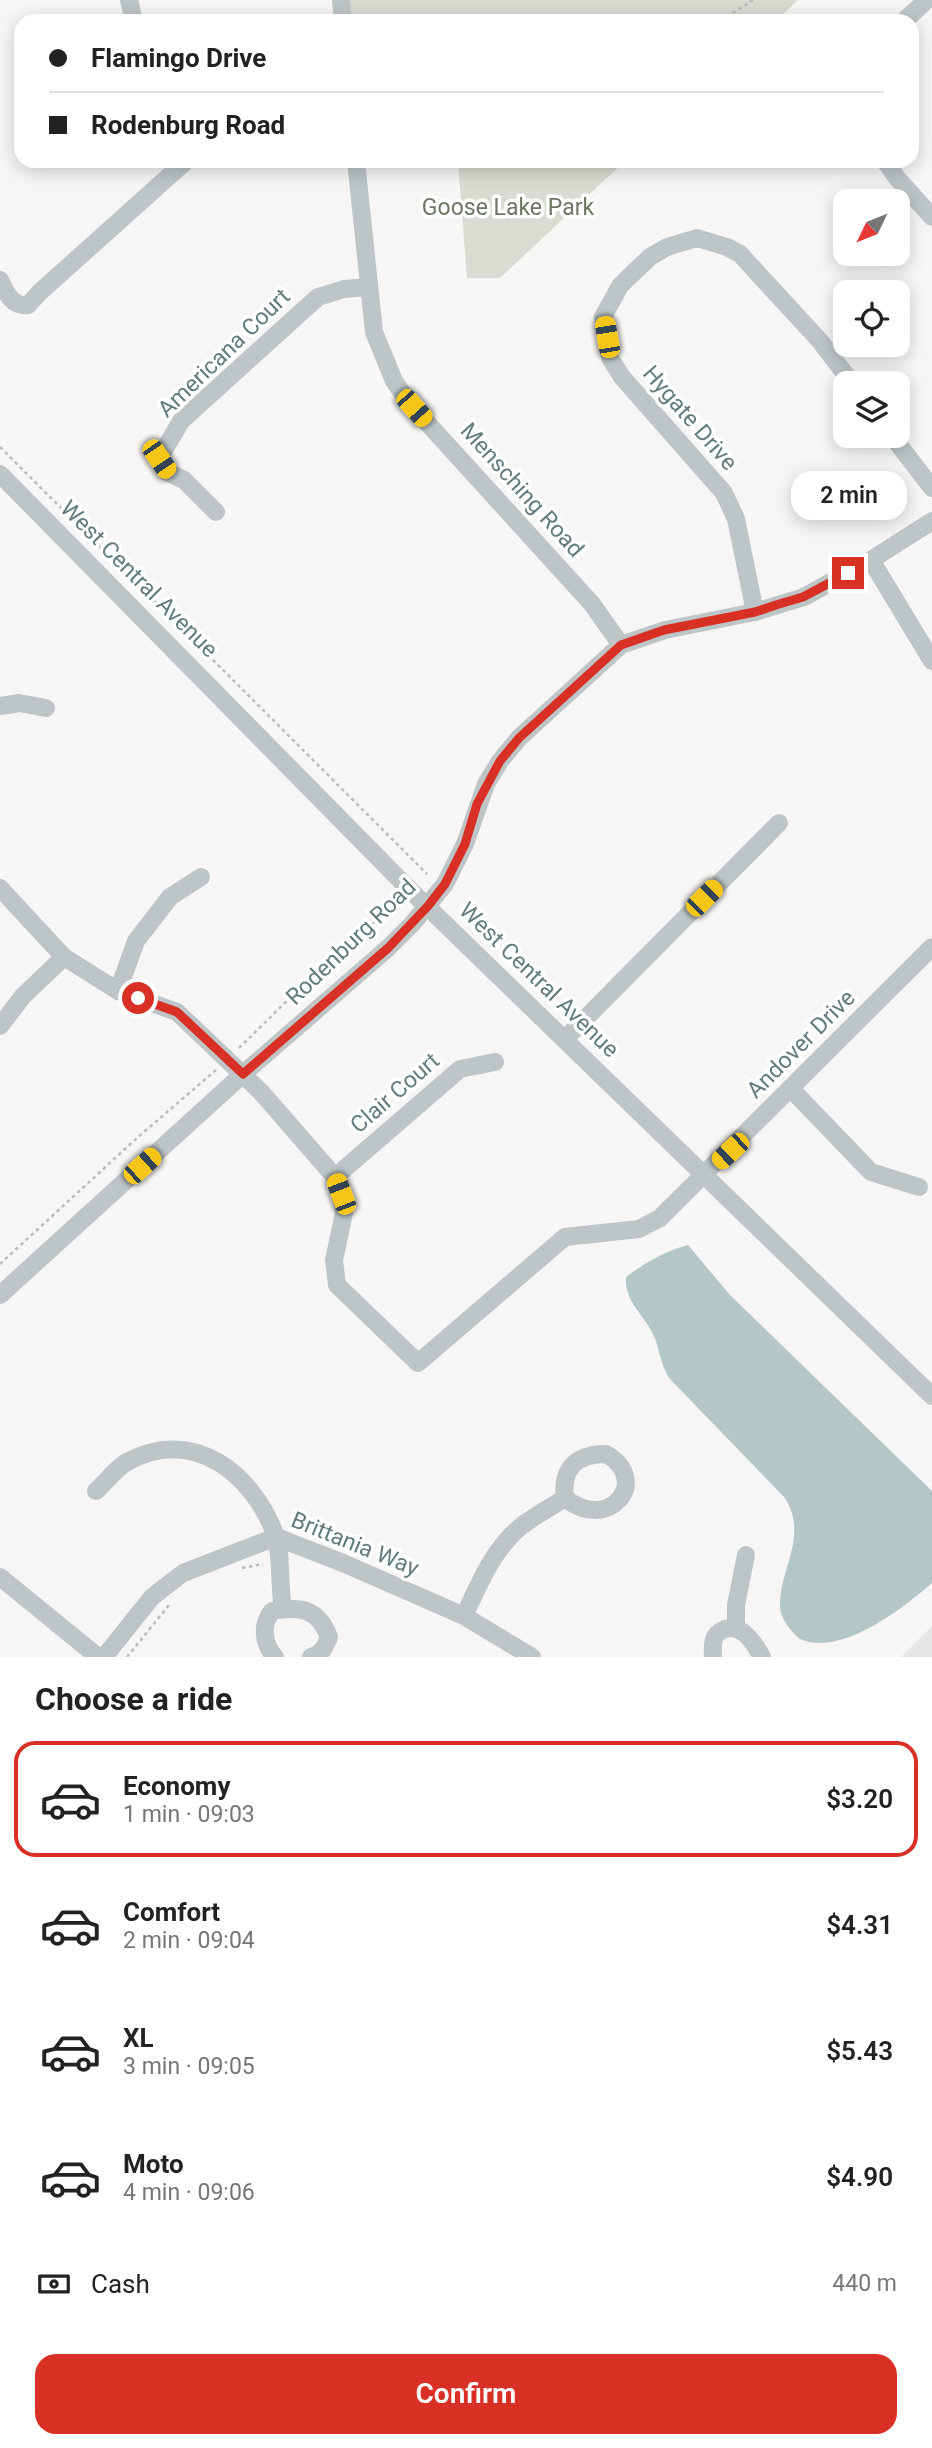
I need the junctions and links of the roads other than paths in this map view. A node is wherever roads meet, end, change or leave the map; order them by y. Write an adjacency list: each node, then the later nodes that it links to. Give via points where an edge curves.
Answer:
1 (927, 0): 2 (street)
2 (912, 14)
3 (178, 168): 7 (street, via 29,305 10,299)
4 (357, 168): 8 (street, Mensching Road)
5 (890, 168): 6 (street)
6 (932, 217)
7 (0, 280)
8 (368, 286): 13 (street, Americana Court, via 318,297 176,427 159,459 167,472 184,481); 17 (street, Mensching Road, via 374,331 394,380 411,405 592,604)
9 (843, 371): 16 (street, Hygate Drive, via 740,254 697,239 667,247 639,267 621,286 603,317 610,358 622,377 724,493 736,519)
10 (901, 448): 12 (street)
11 (0, 474): 24 (street, West Central Avenue)
12 (932, 488)
13 (216, 512)
14 (932, 521): 15 (street, Rodenburg Road)
15 (871, 560): 16 (street, Rodenburg Road, via 803,597); 18 (street)
16 (755, 612): 17 (street, Rodenburg Road, via 689,624)
17 (621, 645): 24 (street, Rodenburg Road, via 500,761 477,804 465,844)
18 (932, 661)
19 (0, 706): 20 (street, via 19,703)
20 (46, 708)
21 (779, 823): 29 (street)
22 (201, 877): 27 (street, via 170,897 136,941)
23 (0, 888): 26 (street)
24 (428, 906): 29 (street, West Central Avenue); 31 (street, Rodenburg Road, via 388,948)
25 (932, 947): 32 (street, Andover Drive)
26 (64, 957): 27 (street); 28 (street, via 23,996)
27 (118, 991): 31 (street, via 177,1012)
28 (0, 1026)
29 (565, 1039): 33 (street, West Central Avenue)
30 (495, 1062): 34 (street, Clair Court, via 460,1069)
31 (243, 1074): 34 (street); 36 (street, Rodenburg Road)
32 (791, 1089): 33 (street, Andover Drive); 35 (street, via 870,1172)
33 (704, 1175): 34 (street, Andover Drive, via 646,1226 565,1237 418,1363 337,1285 334,1260 344,1213); 37 (street, West Central Avenue)
34 (335, 1178)
35 (919, 1187)
36 (0, 1295)
37 (932, 1396)
38 (96, 1491): 40 (street, via 125,1463 140,1457 171,1449 204,1456 243,1479)
39 (565, 1498): 44 (street, via 519,1528 498,1551)
40 (276, 1537): 43 (street); 44 (street, Brittania Way); 47 (street, Brittania Way, via 183,1573 152,1597)
41 (746, 1555): 45 (street)
42 (0, 1577): 46 (street)
43 (283, 1609): 48 (street, via 266,1618 264,1633); 49 (street, via 312,1613 324,1625 329,1637 325,1648)
44 (464, 1616): 50 (street, Brittania Way)
45 (736, 1629): 51 (street, via 718,1632); 52 (street, via 743,1631)
46 (98, 1657)
47 (104, 1657)
48 (275, 1657)
49 (311, 1657)
50 (532, 1657)
51 (713, 1657)
52 (762, 1657)

